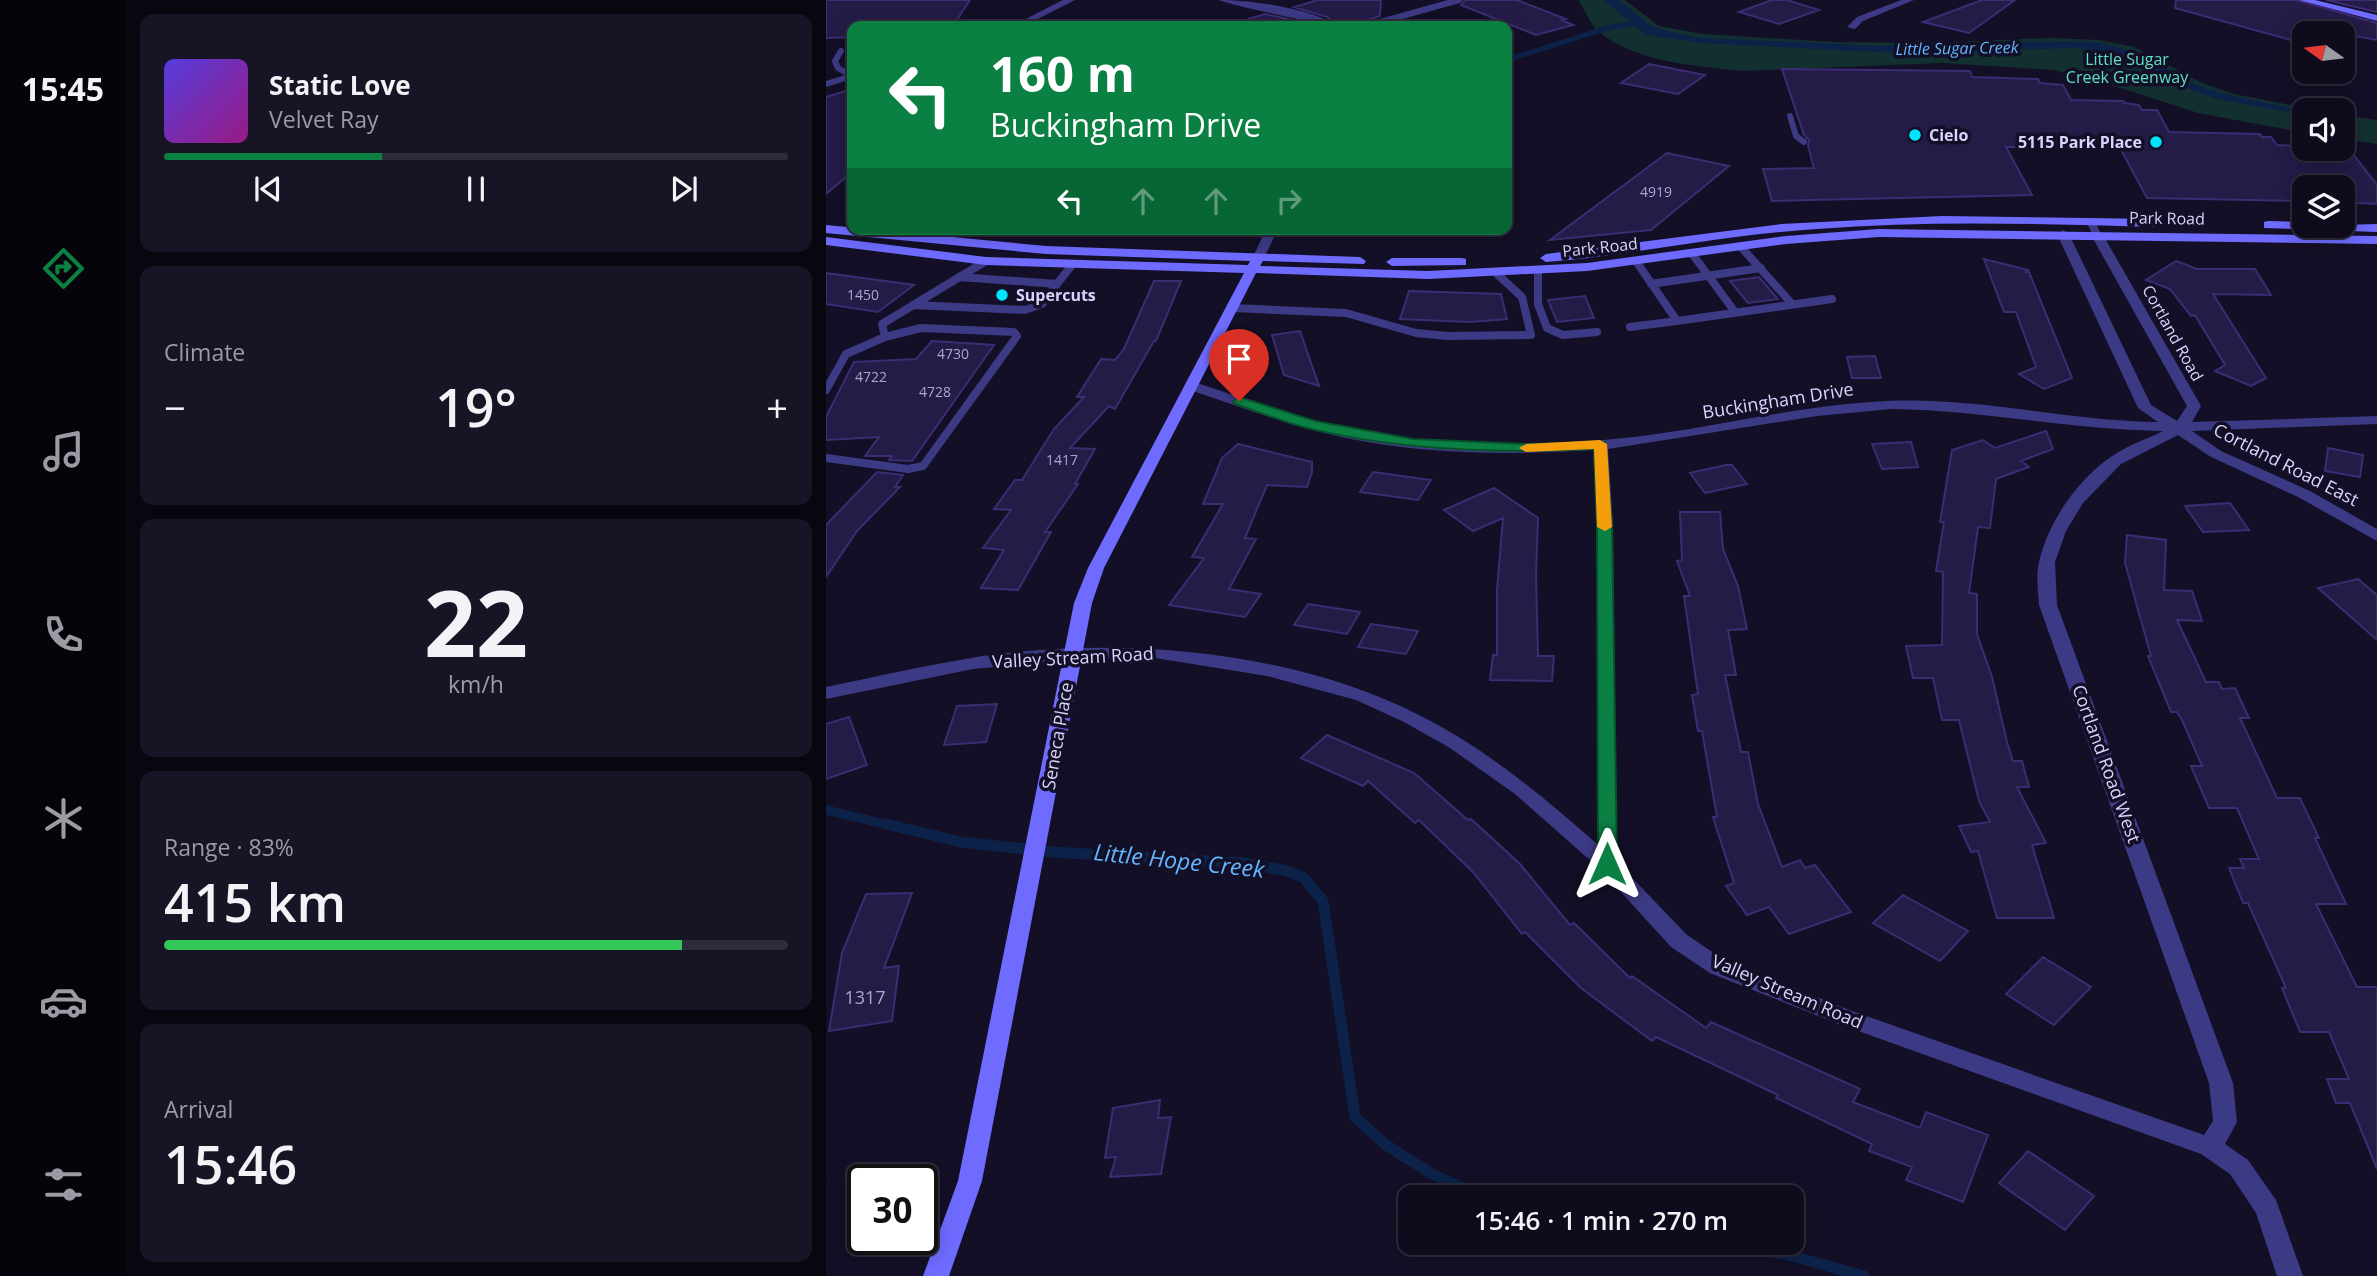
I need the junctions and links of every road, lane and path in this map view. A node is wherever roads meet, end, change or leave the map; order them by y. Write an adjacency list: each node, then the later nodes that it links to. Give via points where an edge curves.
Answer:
1 (1070, 0): 7 (street)
2 (1224, 0): 8 (street)
3 (1459, 0): 9 (lane)
4 (1909, 0): 10 (street, via 1866,16)
5 (2304, 0): 6 (main road)
6 (2377, 18)
7 (1027, 21)
8 (1318, 21)
9 (1384, 21)
10 (1852, 27)
11 (841, 51): 12 (lane, via 835,61)
12 (847, 73)
13 (847, 78): 14 (street)
14 (826, 84)
15 (1790, 116): 16 (lane, via 1796,136)
16 (1804, 142)
17 (2166, 223): 20 (main road, Park Road)
18 (2190, 224): 21 (main road, Park Road)
19 (2061, 228): 20 (main road, Park Road); 28 (main road, Park Road, via 1880,233); 32 (main road, Park Road, via 1928,220 1816,225 1524,260); 53 (street, via 2146,408)
20 (2094, 228): 26 (main road, Park Road); 53 (street, Cortland Road, via 2194,406)
21 (2377, 228)
22 (826, 229): 23 (main road, Park Road)
23 (847, 231)
24 (887, 235): 32 (main road, Park Road)
25 (1269, 235): 32 (street, Seneca Place)
26 (2377, 240)
27 (826, 241): 30 (main road, Park Road)
28 (1741, 247): 29 (main road, Park Road); 34 (lane)
29 (1693, 254): 31 (main road, Park Road); 37 (lane)
30 (986, 261): 33 (main road, Park Road); 38 (lane)
31 (1636, 261): 35 (main road, Park Road); 40 (lane)
32 (1255, 263): 33 (main road, Park Road); 36 (main road, Park Road, via 1428,275); 44 (main road, Seneca Place)
33 (1072, 265): 39 (lane)
34 (1761, 268): 37 (lane); 42 (lane)
35 (1538, 270): 36 (main road, Park Road); 48 (lane, via 1543,322 1551,332)
36 (1496, 273): 44 (lane, via 1522,297 1531,335 1448,336 1416,333 1346,313)
37 (1707, 276): 40 (lane); 45 (lane)
38 (959, 277): 39 (lane); 43 (lane)
39 (1057, 284): 43 (lane, via 1042,304 1025,310)
40 (1651, 284): 46 (lane)
41 (1832, 299): 42 (lane)
42 (1792, 304): 45 (lane)
43 (913, 305): 49 (lane, via 883,324)
44 (1233, 308): 50 (main road, Seneca Place)
45 (1735, 312): 46 (lane)
46 (1677, 321): 47 (lane)
47 (1630, 327)
48 (1597, 332)
49 (885, 337): 51 (lane, via 846,354); 55 (lane, via 921,328 1014,332 1017,336 923,466 908,469)
50 (1192, 386): 54 (street, Buckingham Drive, via 1312,425 1413,443 1528,448); 57 (main road, Seneca Place, via 1096,568 1083,603)
51 (826, 390)
52 (2377, 420): 53 (street, Buckingham Drive)
53 (2178, 428): 54 (street, Buckingham Drive, via 1895,405 1810,412 1689,434); 56 (street, Cortland Road East, via 2216,454 2304,494); 60 (street, Cortland Road West, via 2127,453 2086,490 2054,536 2045,578 2048,605 2221,1083 2225,1122)
54 (1600, 444): 59 (street, via 1605,525)
55 (826, 458)
56 (2377, 536)
57 (1073, 654): 58 (street, Valley Stream Road, via 973,663); 59 (street, Valley Stream Road, via 1149,652 1192,657 1268,670 1362,696 1457,744 1522,789); 61 (main road, Seneca Place, via 970,1181)
58 (826, 693)
59 (1607, 864): 60 (street, Valley Stream Road, via 1679,941 1718,967 1844,1017)
60 (2210, 1147): 62 (street, Valley Stream Road, via 2239,1167 2267,1208)
61 (936, 1276)
62 (2290, 1276)

